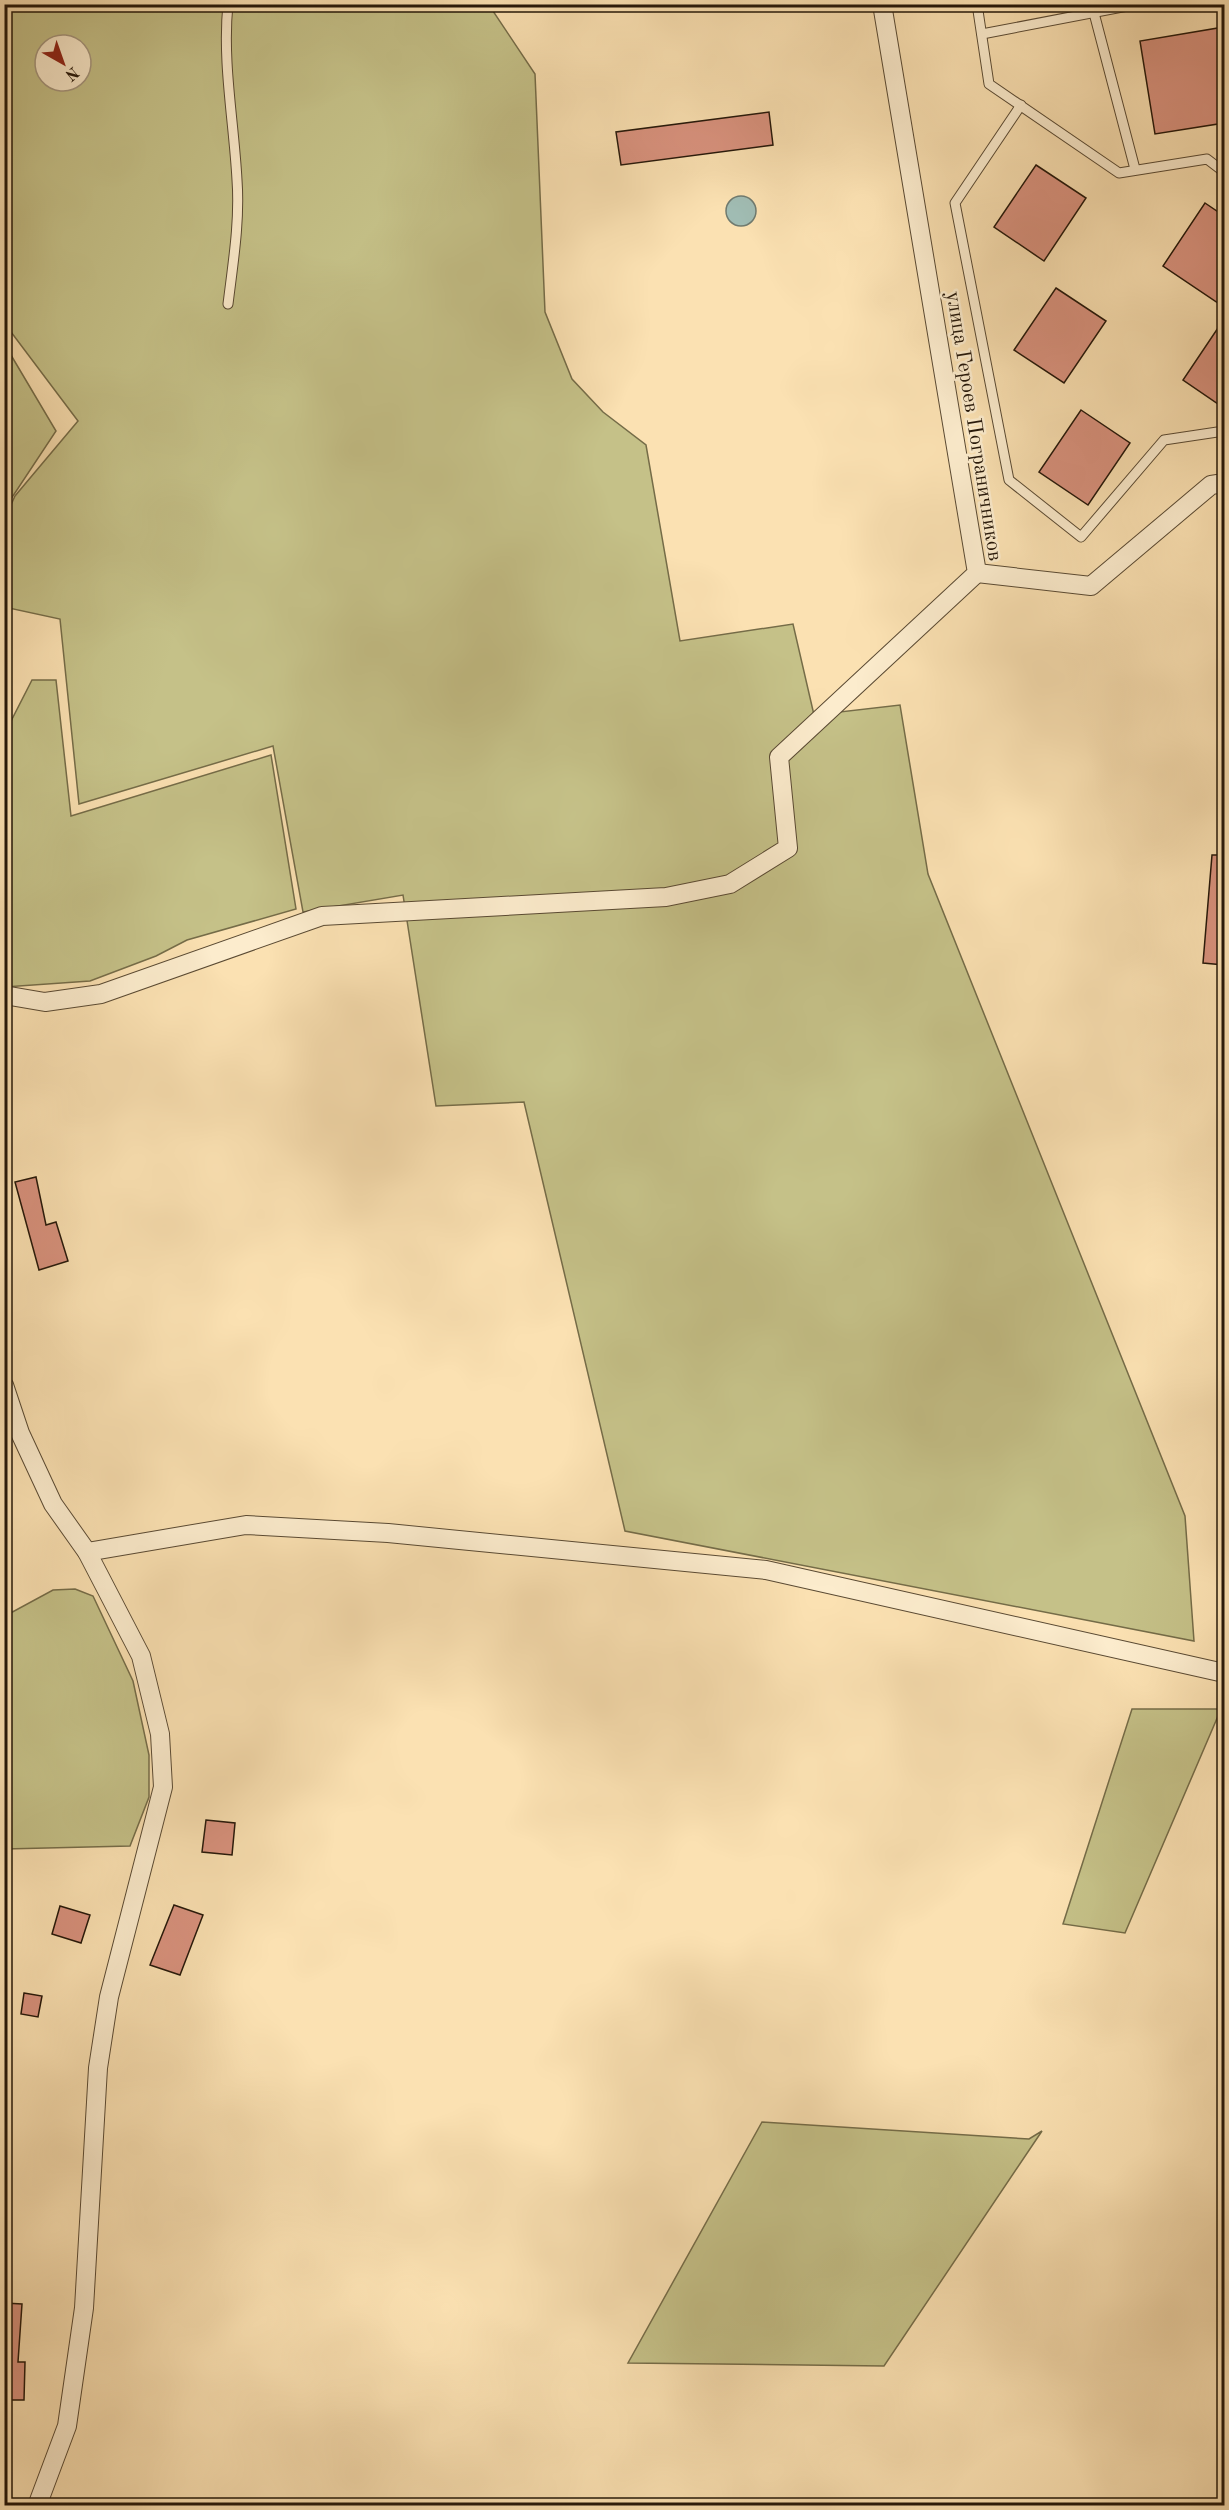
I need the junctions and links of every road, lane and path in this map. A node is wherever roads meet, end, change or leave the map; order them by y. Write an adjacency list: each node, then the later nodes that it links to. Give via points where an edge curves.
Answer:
1 (228, 4): 10 (lane, via 230,105 238,181)
2 (882, 4): 13 (street, улица Героев Пограничников)
3 (977, 4): 6 (lane)
4 (1138, 4): 5 (lane)
5 (1094, 13): 6 (lane); 8 (lane)
6 (982, 34): 7 (lane, via 990,84)
7 (1021, 105): 8 (lane, via 1119,173); 11 (lane, via 955,203 1009,480 1081,537 1164,440)
8 (1135, 169): 9 (lane, via 1208,159)
9 (1224, 172)
10 (228, 304)
11 (1224, 431)
12 (1224, 483): 13 (street, via 1210,484 1091,586)
13 (977, 573): 14 (street, улица Героев Пограничников, via 778,757 788,848 730,884 666,897 322,916 101,994 45,1002)
14 (4, 995)
15 (4, 1385): 16 (street, via 20,1433 53,1504)
16 (87, 1552): 17 (street, via 246,1525 388,1533 766,1570); 18 (street, via 141,1656 160,1734 164,1787 109,1997 98,2067 82,2320 67,2426)
17 (1224, 1673)
18 (37, 2505)

